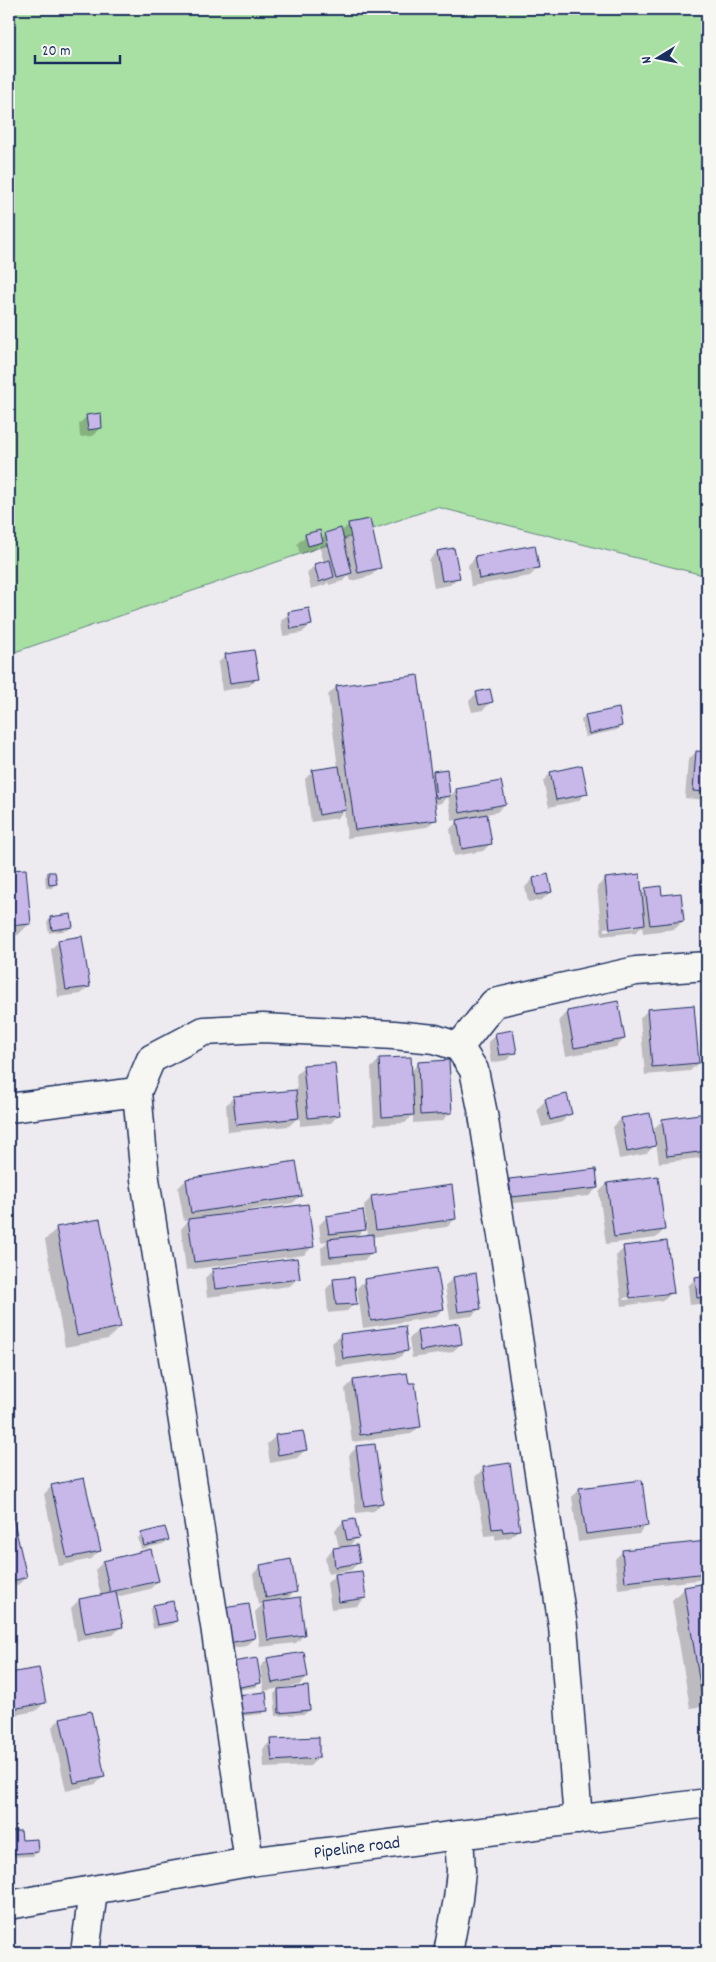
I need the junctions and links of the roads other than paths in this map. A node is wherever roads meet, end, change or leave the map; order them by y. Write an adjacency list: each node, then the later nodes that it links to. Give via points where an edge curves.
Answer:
1 (707, 966): 2 (street, via 636,971 494,1003)
2 (459, 1047): 3 (street, via 435,1039 394,1035 263,1028 204,1031 151,1059); 6 (street, via 474,1070 484,1114 563,1626)
3 (137, 1092): 4 (street); 8 (street, via 145,1180)
4 (9, 1108)
5 (707, 1804): 6 (street, Pipeline road)
6 (578, 1820): 7 (street, Pipeline road)
7 (459, 1835): 8 (street, Pipeline road); 12 (street, via 461,1870)
8 (249, 1862): 9 (street, Pipeline road)
9 (92, 1891): 10 (street, Pipeline road); 11 (street)
10 (9, 1905)
11 (85, 1953)
12 (448, 1953)

